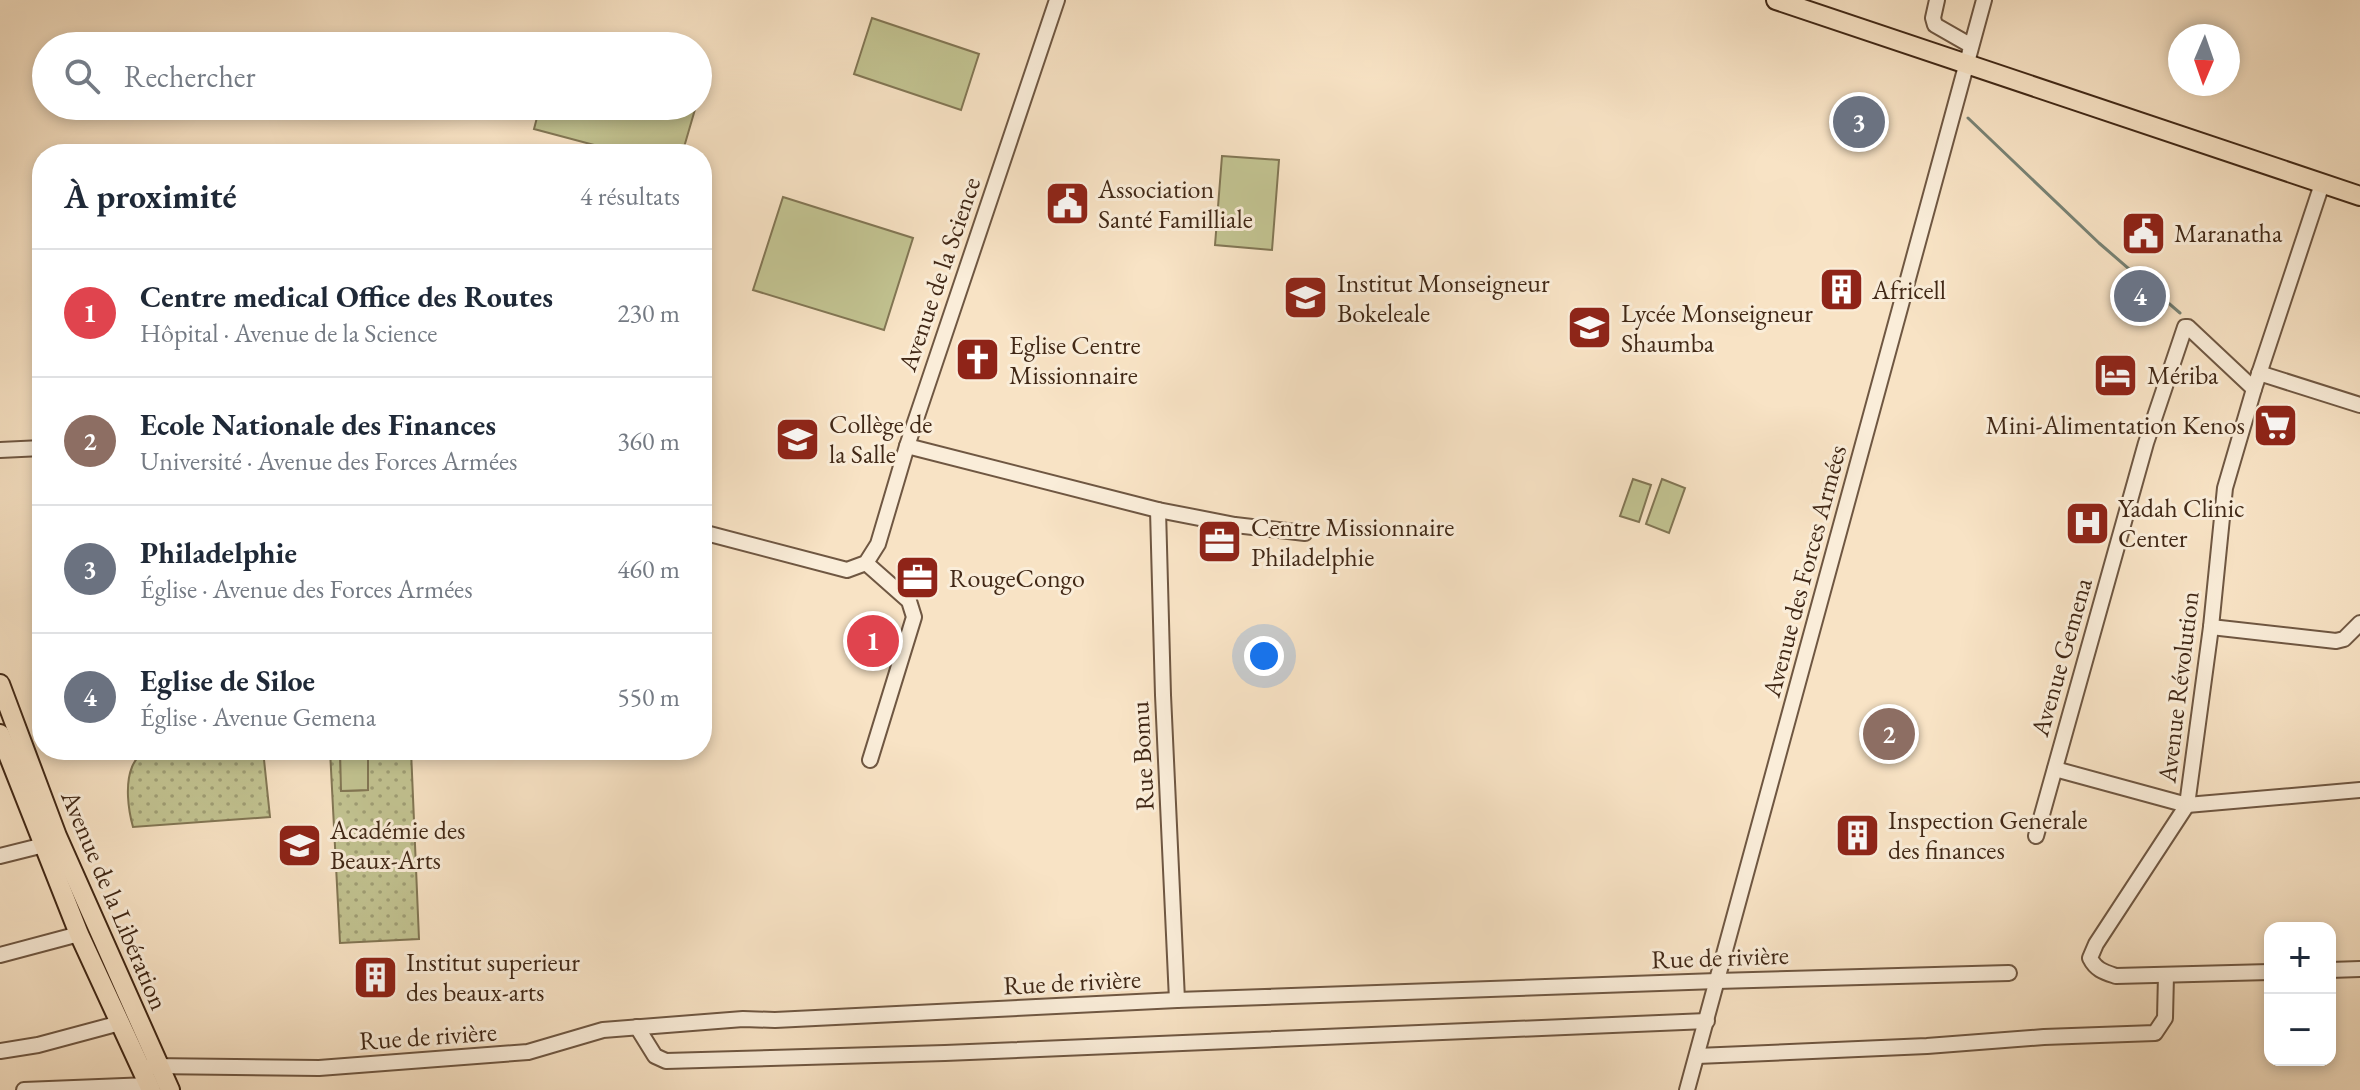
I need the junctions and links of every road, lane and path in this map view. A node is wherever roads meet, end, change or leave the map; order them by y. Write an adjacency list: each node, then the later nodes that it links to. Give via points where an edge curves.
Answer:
1 (1057, 0): 11 (street, Avenue de la Science)
2 (1776, 0): 5 (main road)
3 (1937, 0): 5 (street, via 1935,25)
4 (1984, 0): 5 (street, Avenue des Forces Armées)
5 (1968, 54): 6 (main road); 37 (street, Avenue des Forces Armées)
6 (2322, 184): 7 (main road); 8 (street, Avenue Révolution)
7 (2360, 196)
8 (2259, 373): 9 (street, Avenue Révolution); 10 (street)
9 (2254, 389): 19 (street, Avenue Révolution, via 2225,488); 24 (street, Avenue Gemena, via 2185,327 2146,443)
10 (2360, 405)
11 (907, 446): 14 (street); 17 (street, Avenue de la Science, via 878,544)
12 (32, 448): 13 (street)
13 (0, 450)
14 (1158, 510): 15 (street); 38 (street, Rue Bomu)
15 (1305, 533)
16 (712, 535): 17 (street, via 847,570)
17 (866, 563): 23 (street, via 909,601 914,617)
18 (2360, 623): 19 (street, via 2336,641)
19 (2211, 627): 26 (street, Avenue Révolution)
20 (0, 684): 28 (main road, Avenue de la Libération)
21 (0, 734): 22 (main road, Avenue de la Libération)
22 (4, 753): 28 (main road, Avenue de la Libération)
23 (870, 760)
24 (2055, 769): 26 (street, Avenue Gemena); 27 (street, Avenue Gemena)
25 (2360, 790): 26 (street)
26 (2187, 805): 36 (street, Avenue Révolution, via 2090,958 2101,972 2116,976)
27 (2036, 836)
28 (50, 840): 29 (street); 30 (main road, Avenue de la Libération); 44 (main road, Avenue de la Libération)
29 (0, 856)
30 (79, 934): 31 (street); 40 (main road, Avenue de la Libération)
31 (0, 955)
32 (2360, 969): 33 (street)
33 (2336, 970)
34 (2264, 972): 36 (street)
35 (2009, 973): 37 (street, Rue de rivière)
36 (2166, 975): 43 (street, via 2165,1018 2155,1033)
37 (1717, 981): 38 (street, Rue de rivière); 39 (street, Avenue des Forces Armées)
38 (1177, 1000): 41 (street, Rue de rivière)
39 (1707, 1021): 41 (street, via 666,1061 655,1056); 43 (street, Avenue des Forces Armées)
40 (120, 1023): 42 (street); 44 (main road, Avenue de la Libération)
41 (637, 1027): 44 (street, Rue de rivière, via 603,1030 528,1052 319,1068)
42 (0, 1051)
43 (1697, 1056): 48 (street, Avenue des Forces Armées)
44 (150, 1066): 45 (main road, Avenue de la Libération); 47 (main road, Avenue de la Libération)
45 (150, 1088): 46 (street)
46 (24, 1090)
47 (170, 1090)
48 (1687, 1090)

